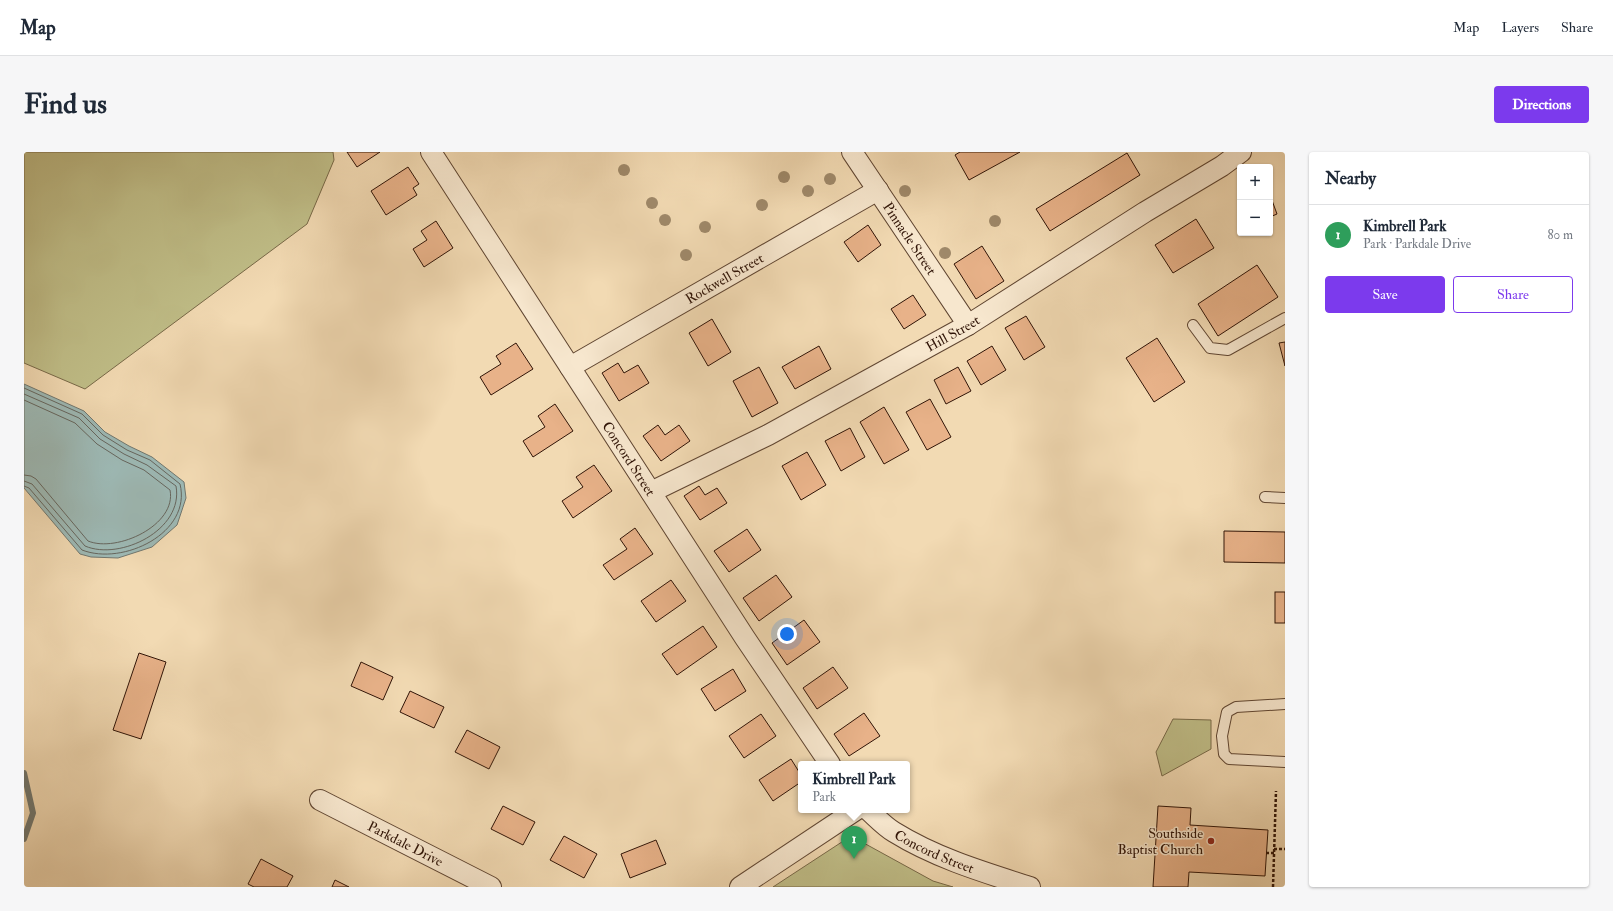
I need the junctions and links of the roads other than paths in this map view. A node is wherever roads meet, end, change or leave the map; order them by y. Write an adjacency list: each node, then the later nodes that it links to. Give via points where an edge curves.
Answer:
1 (431, 152): 8 (street, Concord Street)
2 (852, 152): 4 (street, Pinnacle Street)
3 (1241, 152): 6 (street, Hill Street)
4 (878, 190): 6 (street, Pinnacle Street); 8 (street, Rockwell Street)
5 (1285, 318): 7 (lane, via 1228,350 1210,348)
6 (968, 325): 9 (street, Hill Street, via 768,436)
7 (1193, 325)
8 (570, 367): 9 (street, Concord Street)
9 (651, 492): 13 (street, Concord Street)
10 (1265, 497): 11 (lane)
11 (1285, 498)
12 (1285, 704): 14 (lane, via 1236,707 1227,712 1222,736 1224,754 1229,759)
13 (828, 761)
14 (1285, 762)
15 (320, 800): 18 (street, Parkdale Drive)
16 (851, 813): 19 (street)
17 (871, 813): 20 (street, Concord Street, via 892,831 919,846 948,859)
18 (491, 887)
19 (740, 887)
20 (1030, 887)

